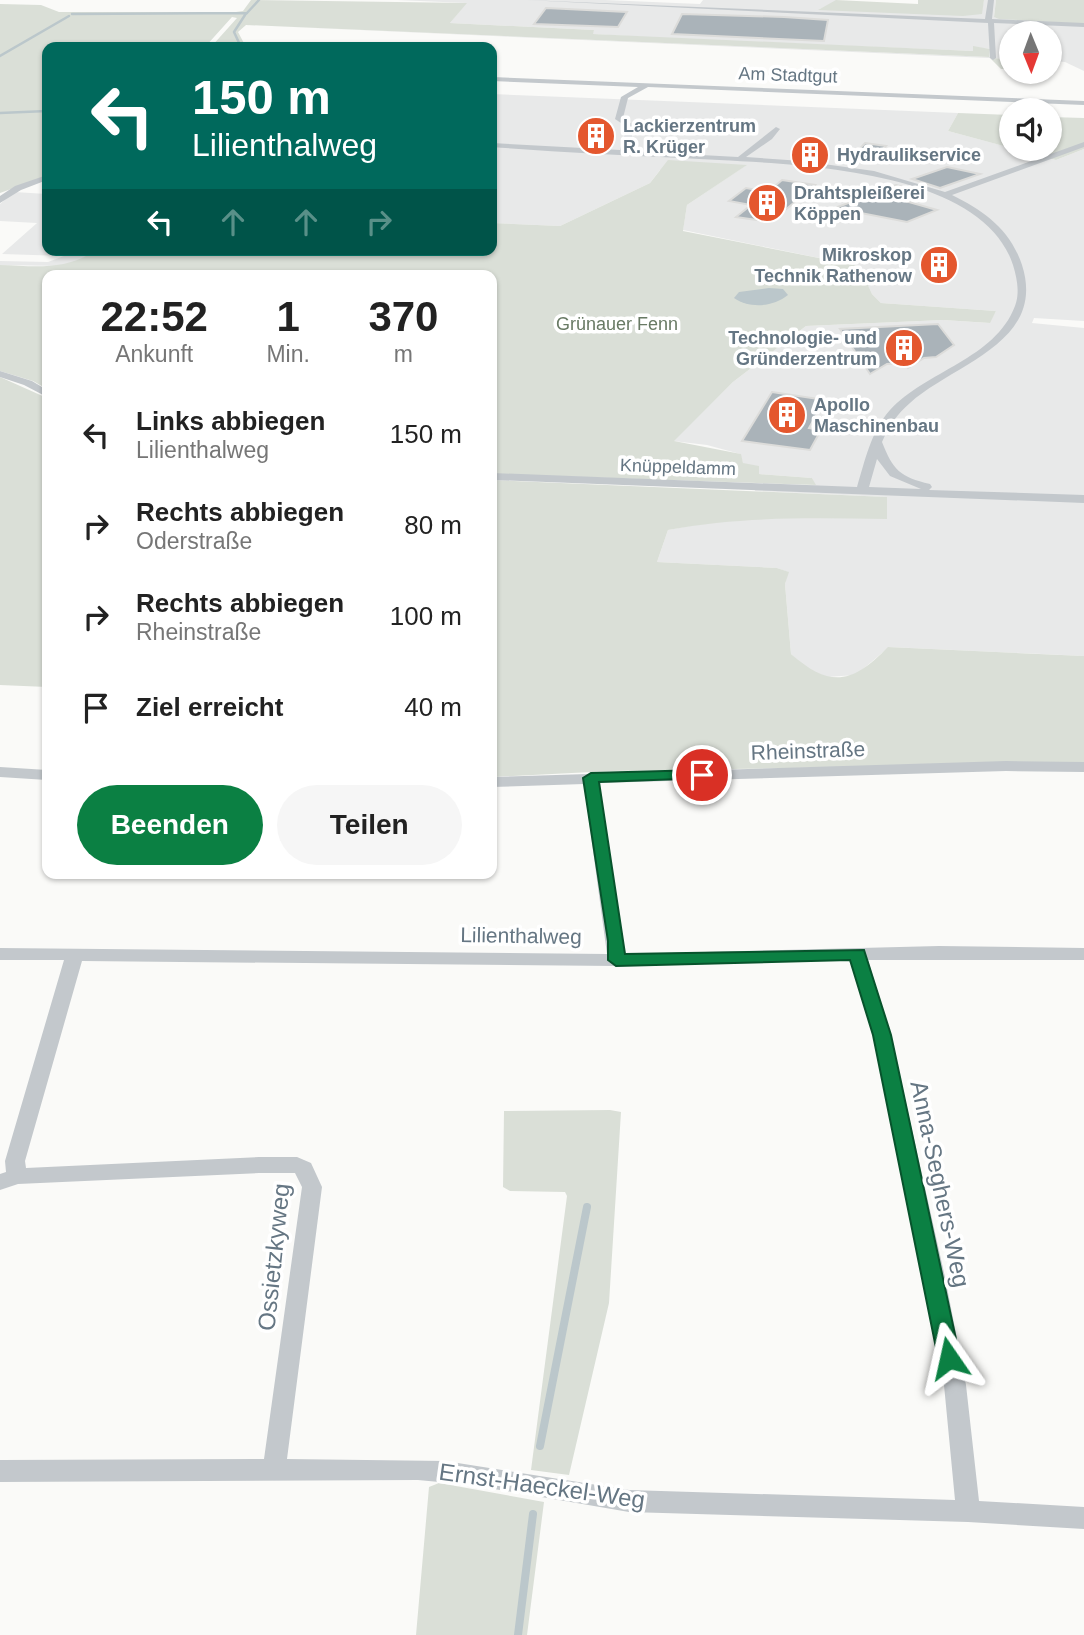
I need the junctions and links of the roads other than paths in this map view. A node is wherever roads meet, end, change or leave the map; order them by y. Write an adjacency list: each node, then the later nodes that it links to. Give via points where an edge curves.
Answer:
1 (529, 0): 3 (street)
2 (991, 0): 3 (street, via 988,18)
3 (992, 21): 4 (street); 5 (street)
4 (1084, 25)
5 (993, 58)
6 (497, 79): 7 (street, Am Stadtgut)
7 (645, 86): 8 (street, Am Stadtgut); 13 (street, via 625,97 619,119 631,126)
8 (1084, 103)
9 (776, 129): 15 (street)
10 (1084, 144): 17 (street)
11 (497, 145): 12 (street)
12 (527, 147): 13 (street); 14 (street)
13 (623, 152): 15 (street)
14 (518, 159)
15 (740, 159): 17 (street, via 859,173)
16 (42, 179): 18 (street)
17 (944, 195): 21 (street, via 980,213 1003,235 1023,293 1019,308 998,338 905,400 890,416)
18 (0, 200)
19 (0, 374): 20 (street)
20 (42, 391)
21 (878, 444): 23 (street); 24 (street, via 880,460 899,478)
22 (497, 477): 23 (street, Knüppeldamm)
23 (862, 491): 24 (street)
24 (963, 494): 25 (street)
25 (1084, 499)
26 (1084, 766): 29 (street, Rheinstraße)
27 (0, 772): 28 (street)
28 (42, 775)
29 (591, 778): 30 (street, Rheinstraße); 35 (street, via 617,941)
30 (497, 782)
31 (75, 953): 32 (street, Lilienthalweg); 35 (street, Lilienthalweg); 36 (street, Ossietzkyweg)
32 (0, 954)
33 (858, 954): 34 (street, Lilienthalweg); 35 (street, Lilienthalweg); 39 (street, Anna-Seghers-Weg, via 882,1035 933,1277 954,1385)
34 (1084, 954)
35 (616, 960)
36 (8, 1179): 38 (street, Ossietzkyweg, via 259,1165 304,1168 312,1187)
37 (0, 1471): 38 (street, Ernst-Haeckel-Weg)
38 (274, 1471): 39 (street, Ernst-Haeckel-Weg, via 418,1469 464,1472 629,1501)
39 (968, 1511): 40 (street, Ernst-Haeckel-Weg)
40 (1084, 1518)

